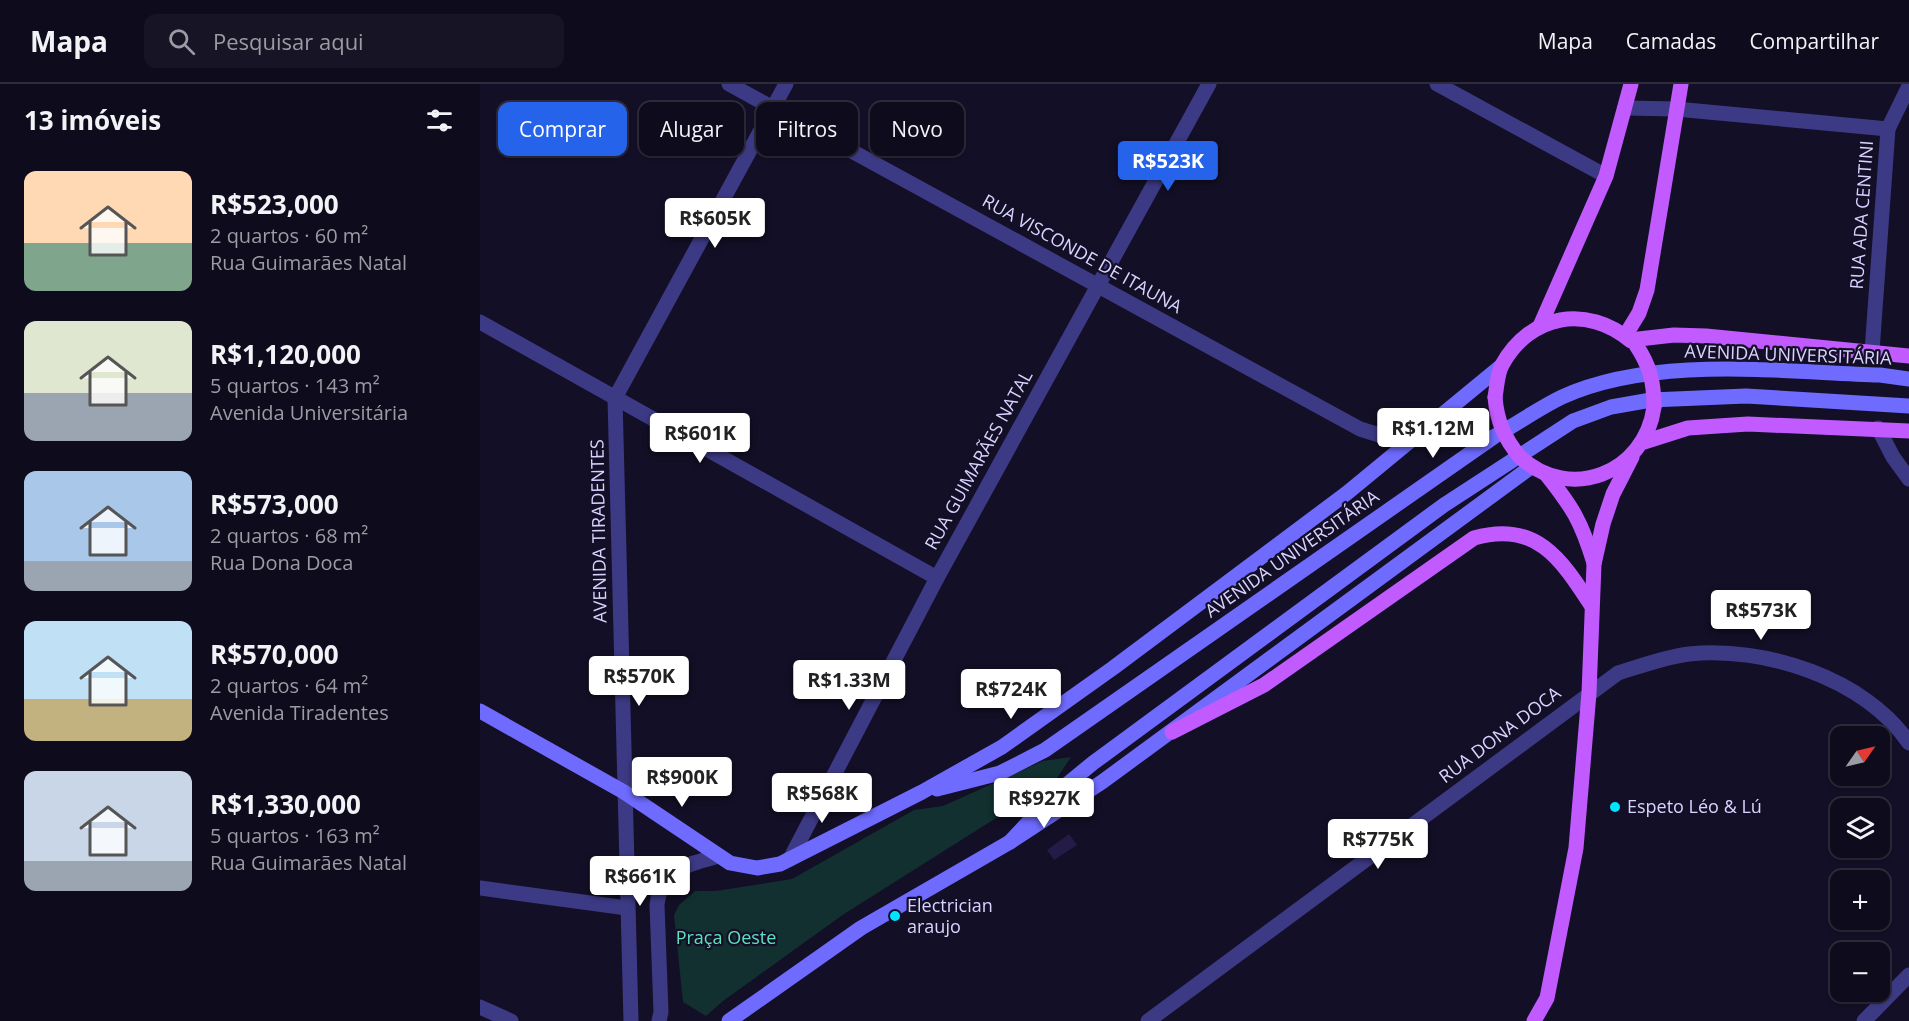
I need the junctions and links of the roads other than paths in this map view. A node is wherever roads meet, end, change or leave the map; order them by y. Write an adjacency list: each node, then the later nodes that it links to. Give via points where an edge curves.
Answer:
1 (729, 84): 8 (street, RUA VISCONDE DE ITAUNA)
2 (786, 84): 9 (street, AVENIDA TIRADENTES)
3 (1209, 84): 16 (street, RUA GUIMARÃES NATAL)
4 (1437, 84): 15 (street)
5 (1631, 84): 10 (main road)
6 (1681, 84): 11 (main road)
7 (1909, 86): 12 (street, RUA ADA CENTINI)
8 (762, 102)
9 (776, 102)
10 (1625, 108): 11 (street); 15 (main road)
11 (1676, 109): 12 (street); 19 (main road, via 1647,290)
12 (1888, 129): 20 (street, RUA ADA CENTINI)
13 (756, 139): 24 (street, AVENIDA TIRADENTES)
14 (858, 154): 16 (street, RUA VISCONDE DE ITAUNA)
15 (1606, 176): 18 (main road)
16 (1099, 284): 28 (street, RUA VISCONDE DE ITAUNA, via 1370,434 1392,439); 35 (street, RUA GUIMARÃES NATAL)
17 (480, 322): 24 (street)
18 (1540, 326): 19 (main road, via 1565,318 1591,319 1615,328); 22 (main road, via 1516,343)
19 (1630, 340): 20 (main road, AVENIDA UNIVERSITÁRIA, via 1706,336); 29 (main road, bridge, via 1645,358 1654,379 1652,424)
20 (1872, 351): 21 (main road, AVENIDA UNIVERSITÁRIA)
21 (1909, 356)
22 (1500, 367): 28 (main road, AVENIDA UNIVERSITÁRIA); 31 (main road, bridge, via 1495,397 1497,418 1507,441)
23 (1909, 379): 42 (main road, AVENIDA UNIVERSITÁRIA, via 1688,369 1625,377 1563,397 1495,436 1045,750 1000,773)
24 (615, 398): 35 (street); 41 (street, AVENIDA TIRADENTES)
25 (1909, 406): 43 (main road, via 1746,396 1651,400 1611,407 1573,421 1444,505 1093,763 1054,795)
26 (1878, 428): 27 (main road); 29 (main road, via 1748,424 1688,428); 33 (street)
27 (1909, 431)
28 (1421, 435): 42 (main road, AVENIDA UNIVERSITÁRIA, via 1113,668 1002,747)
29 (1644, 442): 30 (main road)
30 (1632, 457): 32 (main road, via 1599,476 1573,480); 34 (main road, via 1613,494)
31 (1525, 462): 32 (main road); 39 (main road)
32 (1546, 474): 34 (main road, via 1582,525)
33 (1909, 479)
34 (1594, 564): 36 (main road)
35 (937, 578): 45 (street, RUA GUIMARÃES NATAL)
36 (1591, 605): 37 (main road); 39 (main road, via 1541,543 1514,533 1481,536 1462,544 1264,685)
37 (1589, 693): 40 (street, RUA DONA DOCA, via 1618,673 1647,663 1689,654 1746,654 1821,674 1862,695 1899,728); 54 (street, RUA DONA DOCA); 55 (main road, via 1576,848 1547,998)
38 (480, 711): 41 (main road, AVENIDA UNIVERSITÁRIA)
39 (1172, 732): 43 (main road)
40 (1909, 743)
41 (624, 792): 44 (main road, AVENIDA UNIVERSITÁRIA); 47 (street, AVENIDA TIRADENTES)
42 (922, 792): 45 (main road, AVENIDA UNIVERSITÁRIA)
43 (1010, 842): 53 (main road, via 861,928)
44 (719, 856): 45 (main road, AVENIDA UNIVERSITÁRIA, via 743,868); 52 (street, via 683,866 661,888 657,905)
45 (790, 859)
46 (480, 888): 47 (street)
47 (627, 908): 51 (street, AVENIDA TIRADENTES)
48 (1909, 975): 56 (street)
49 (480, 1007): 50 (street)
50 (511, 1021)
51 (631, 1021)
52 (659, 1021)
53 (729, 1021)
54 (1148, 1021)
55 (1534, 1021)
56 (1864, 1021)

